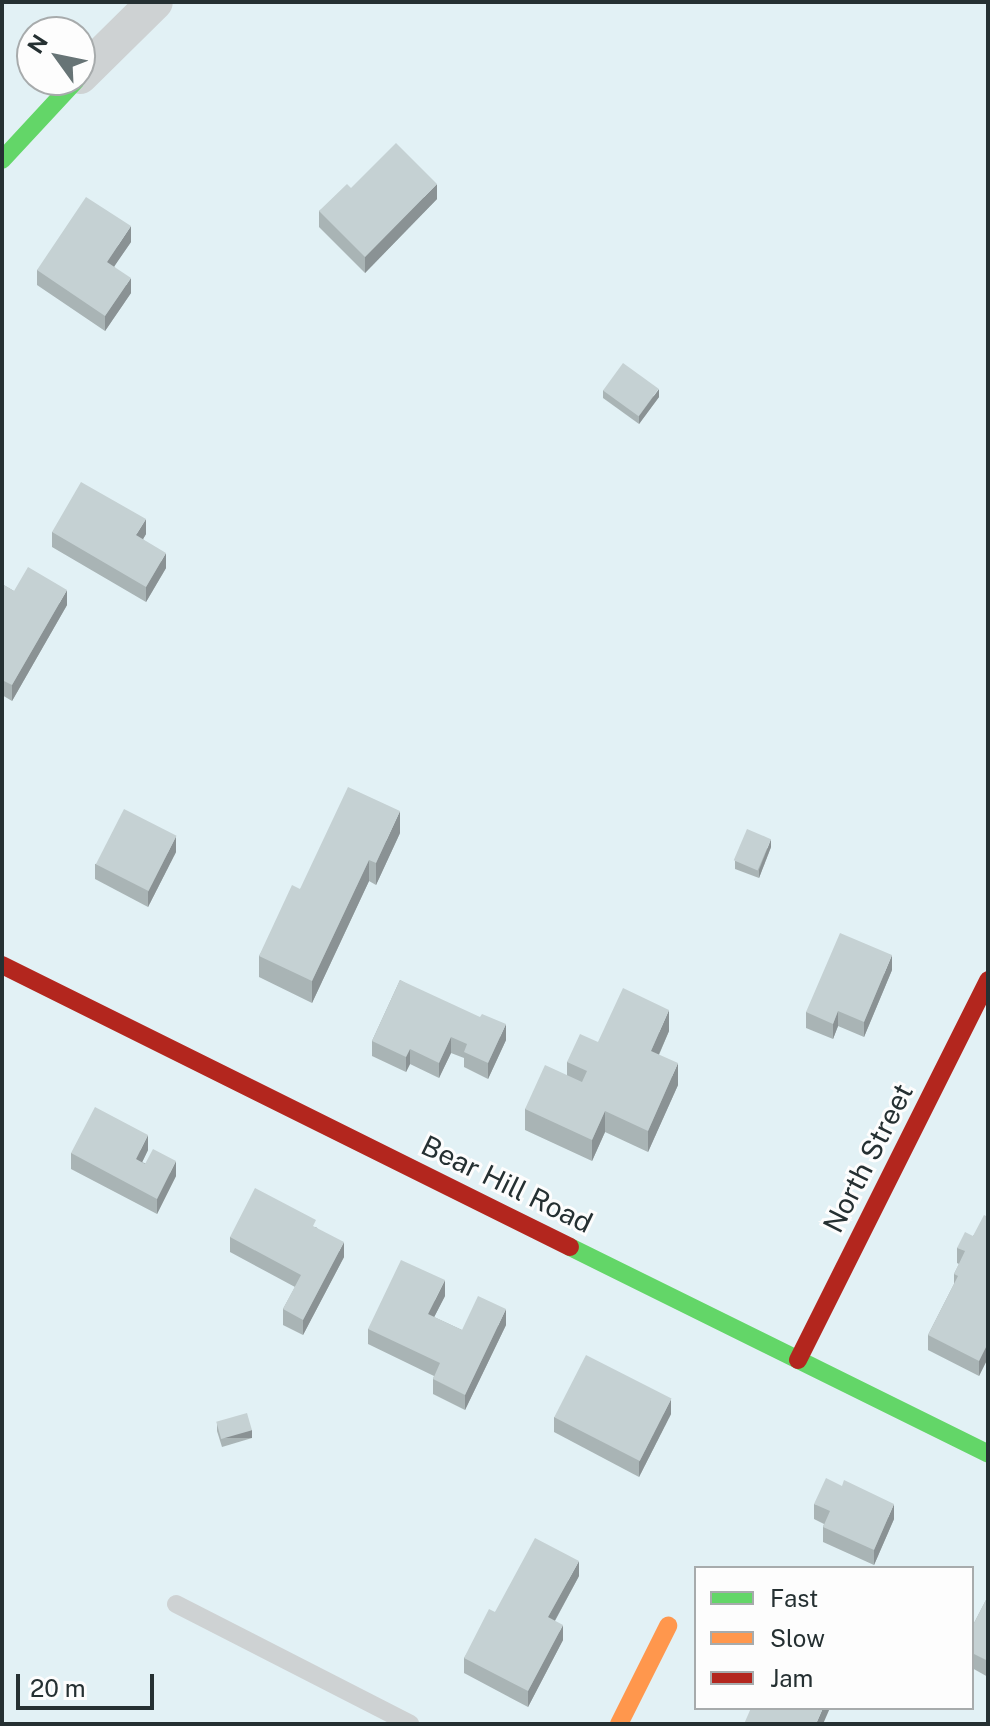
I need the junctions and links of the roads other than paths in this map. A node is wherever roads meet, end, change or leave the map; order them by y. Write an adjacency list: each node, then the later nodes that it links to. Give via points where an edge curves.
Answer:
1 (155, 2): 2 (street)
2 (96, 60)
3 (61, 96): 4 (street)
4 (2, 160)
5 (2, 965): 7 (street, Bear Hill Road)
6 (988, 980): 7 (street, North Street)
7 (798, 1360): 8 (street, Bear Hill Road)
8 (988, 1454)
9 (176, 1604): 11 (lane)
10 (668, 1626): 12 (street)
11 (410, 1724)
12 (619, 1724)

